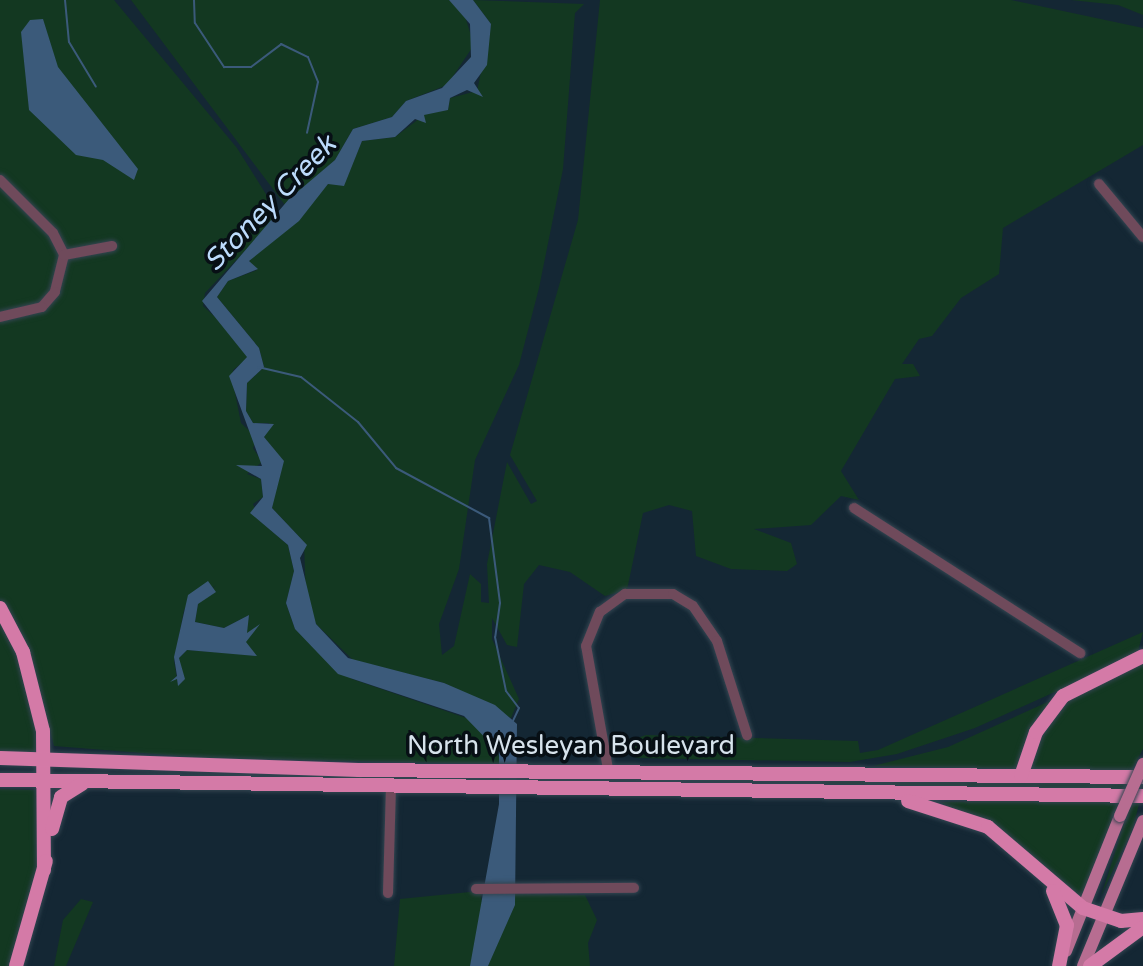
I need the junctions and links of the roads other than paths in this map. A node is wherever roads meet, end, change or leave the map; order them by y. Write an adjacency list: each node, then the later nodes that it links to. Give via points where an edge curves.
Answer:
1 (0, 180): 5 (street, via 53,233)
2 (1099, 184): 3 (street)
3 (1143, 237)
4 (112, 246): 5 (street)
5 (64, 255): 6 (street, via 55,292 42,307)
6 (0, 317)
7 (854, 508): 9 (street)
8 (0, 608): 13 (highway, via 28,667)
9 (1080, 653)
10 (1143, 656): 17 (highway, via 1063,696 1036,732)
11 (747, 735): 16 (street, via 717,641 693,606 673,594 625,594 600,612 586,646)
12 (0, 758): 13 (highway, North Wesleyan Boulevard)
13 (46, 761): 15 (highway, North Wesleyan Boulevard); 21 (highway)
14 (1143, 764): 33 (main road, bridge)
15 (277, 768): 19 (highway, North Wesleyan Boulevard); 23 (highway)
16 (608, 769): 17 (highway, North Wesleyan Boulevard); 19 (highway, North Wesleyan Boulevard, via 537,769)
17 (1021, 776): 18 (highway, North Wesleyan Boulevard)
18 (1143, 777)
19 (474, 778): 24 (highway, North Wesleyan Boulevard); 25 (highway, North Wesleyan Boulevard, via 535,787)
20 (0, 780): 21 (highway, North Wesleyan Boulevard)
21 (46, 782): 22 (highway, North Wesleyan Boulevard); 29 (highway)
22 (86, 782): 23 (highway, North Wesleyan Boulevard); 29 (highway, via 61,797)
23 (277, 786): 24 (highway, North Wesleyan Boulevard)
24 (391, 786): 32 (street)
25 (860, 794): 26 (highway, North Wesleyan Boulevard); 28 (highway, via 968,818)
26 (1143, 796)
27 (1143, 822): 34 (main road)
28 (1037, 868): 33 (highway); 38 (highway, via 1065,914)
29 (44, 870): 37 (highway)
30 (634, 888): 31 (street)
31 (476, 889)
32 (388, 893)
33 (1083, 908): 34 (highway); 38 (main road)
34 (1103, 916): 35 (highway); 39 (main road)
35 (1143, 919)
36 (1143, 927): 40 (highway)
37 (16, 966)
38 (1060, 966)
39 (1083, 966)
40 (1090, 966)

